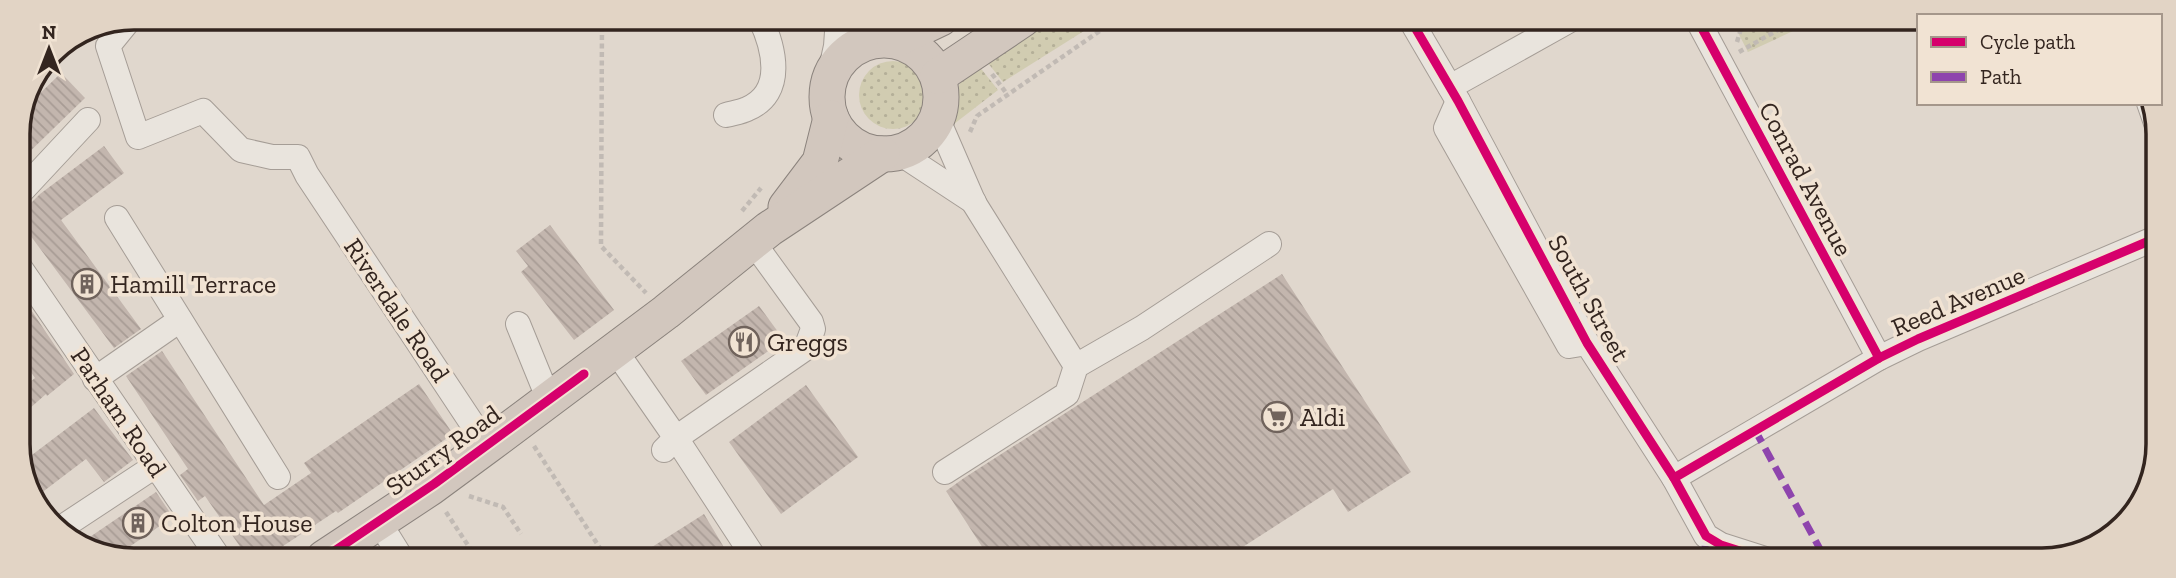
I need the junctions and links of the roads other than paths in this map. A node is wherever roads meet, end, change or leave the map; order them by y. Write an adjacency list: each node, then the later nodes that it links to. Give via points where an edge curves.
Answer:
1 (764, 30): 12 (street, via 775,70 768,91 749,109)
2 (837, 30): 11 (street)
3 (1007, 30): 9 (highway)
4 (1416, 30): 10 (street, South Street)
5 (1555, 30): 10 (street)
6 (1703, 30): 26 (street, Conrad Avenue)
7 (120, 31): 31 (street, Riverdale Road, via 108,46 138,137 203,111 241,150 298,157)
8 (889, 33): 9 (highway, via 928,59); 11 (highway, Sturry Road, via 849,50 836,65)
9 (938, 76): 14 (highway, via 942,105)
10 (1454, 94): 35 (street, South Street, via 1587,343)
11 (829, 102): 15 (highway, via 839,132 851,144); 19 (highway, Sturry Road, via 820,162)
12 (726, 115)
13 (88, 120): 16 (street)
14 (937, 120): 15 (highway, Sturry Road, via 915,146); 17 (street)
15 (890, 153): 17 (street); 19 (highway, Sturry Road)
16 (30, 182)
17 (974, 203): 27 (street)
18 (117, 218): 23 (street)
19 (754, 228): 25 (highway, Sturry Road, via 699,287); 30 (street, via 811,322 806,348)
20 (2146, 242): 26 (street, Reed Avenue)
21 (1269, 244): 27 (street)
22 (30, 282): 28 (street, Parham Road)
23 (180, 320): 28 (street); 34 (street)
24 (518, 324): 29 (street)
25 (615, 350): 29 (highway, Sturry Road); 30 (street)
26 (1879, 358): 35 (street, Reed Avenue)
27 (1076, 366): 33 (street, via 1067,394)
28 (95, 379): 32 (street, Parham Road)
29 (548, 400): 31 (highway, Sturry Road)
30 (670, 444): 41 (street)
31 (487, 446): 36 (highway, Sturry Road)
32 (155, 466): 37 (street); 38 (street, Parham Road)
33 (945, 472)
34 (278, 477)
35 (1674, 478): 42 (street, South Street, via 1706,536)
36 (379, 522): 39 (highway, Sturry Road); 40 (street)
37 (67, 524)
38 (212, 548)
39 (339, 548)
40 (396, 548)
41 (747, 548)
42 (1730, 548)

